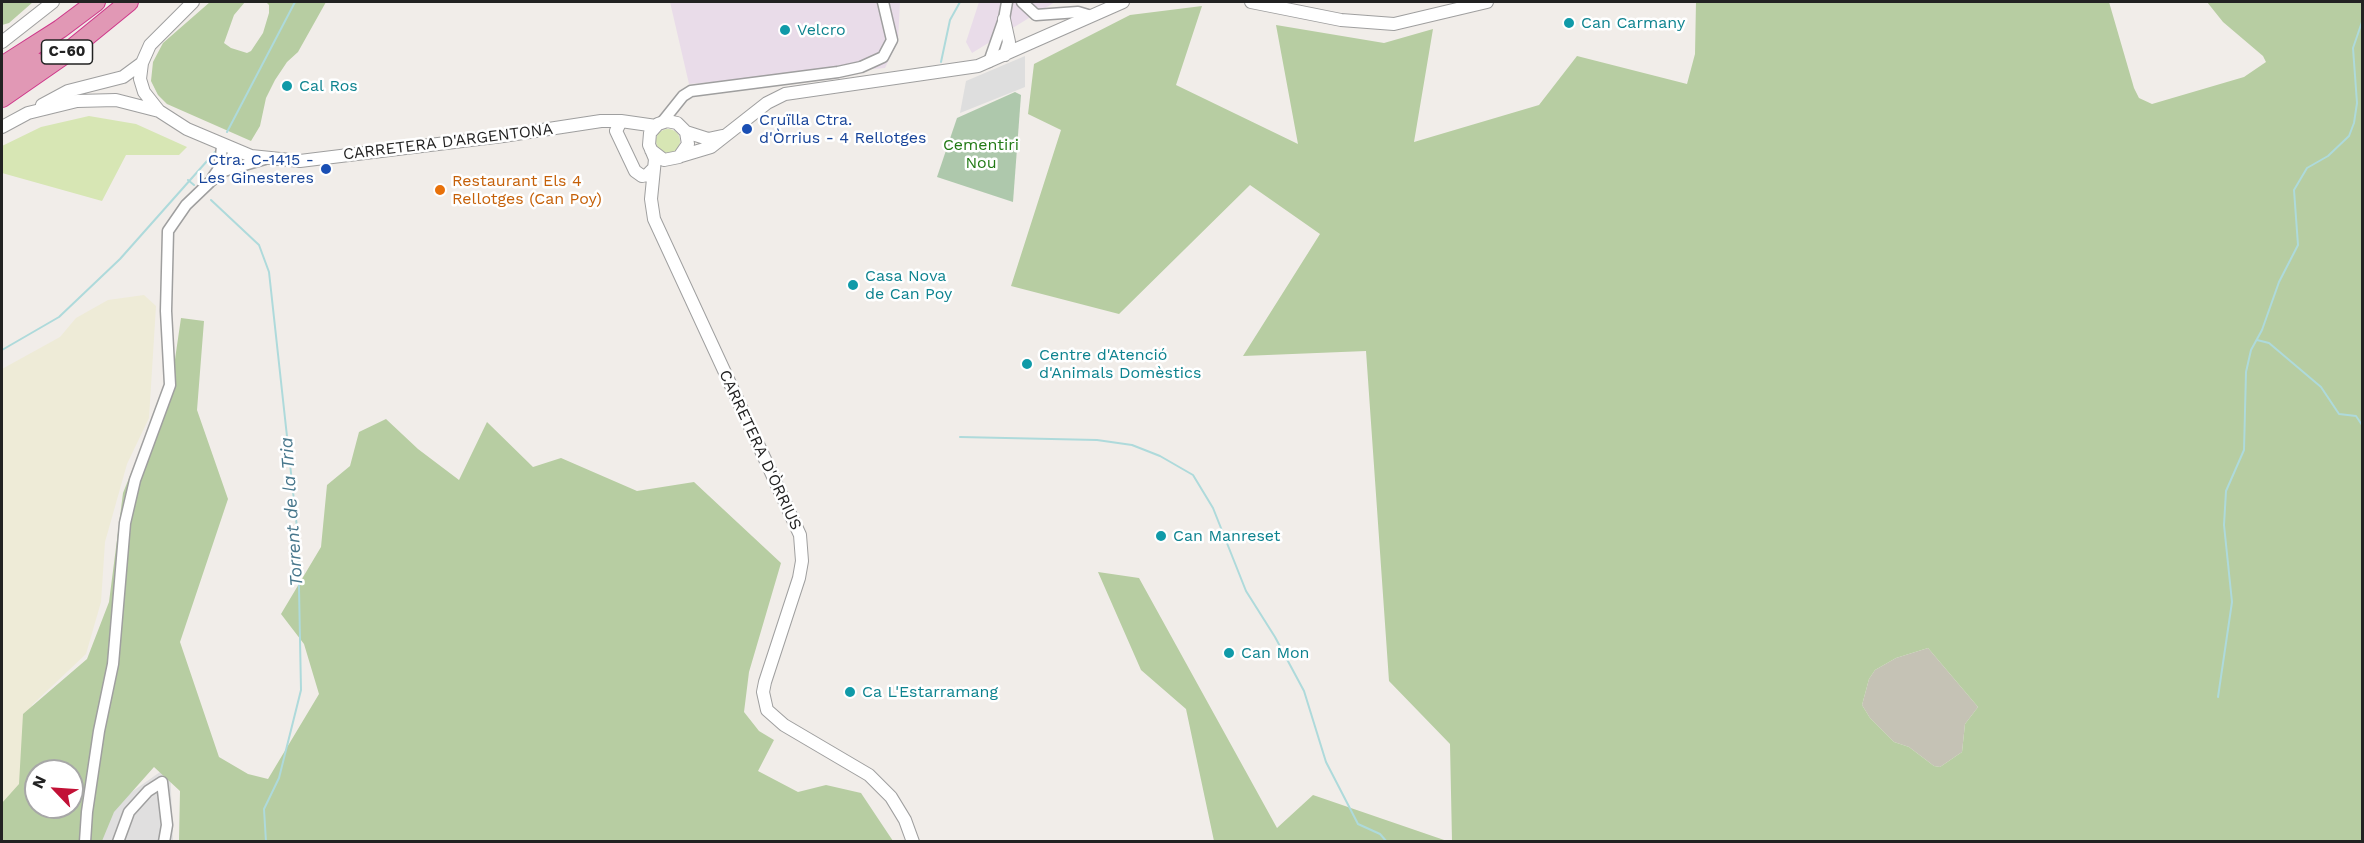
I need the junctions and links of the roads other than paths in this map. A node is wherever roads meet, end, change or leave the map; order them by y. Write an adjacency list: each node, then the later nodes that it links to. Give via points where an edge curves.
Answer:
1 (53, 2): 15 (street)
2 (80, 2): 16 (highway, C-60)
3 (96, 2): 20 (highway, C-60)
4 (118, 2): 21 (highway, C-60)
5 (129, 2): 23 (highway, C-60, via 64,55)
6 (193, 2): 19 (street, via 150,45)
7 (883, 2): 22 (street, via 892,40 883,57 838,72 708,87)
8 (1007, 2): 14 (street)
9 (1022, 2): 13 (street, via 1036,15)
10 (1123, 2): 13 (street)
11 (1251, 2): 12 (street, via 1341,20 1394,24)
12 (1487, 2)
13 (1088, 15): 17 (street)
14 (1004, 19): 17 (street, via 1009,42); 18 (street)
15 (2, 42)
16 (2, 54)
17 (1005, 55): 18 (street)
18 (989, 62): 30 (street, via 953,72 786,94 767,103)
19 (142, 63): 24 (street, CARRETERA D'ARGENTONA, via 142,86); 25 (street, via 123,77 68,91)
20 (2, 66)
21 (2, 83)
22 (683, 96): 27 (street); 29 (street)
23 (2, 98)
24 (159, 111): 25 (street, via 116,100 76,101); 32 (street, CARRETERA D'ARGENTONA)
25 (27, 113): 28 (street)
26 (626, 122): 27 (street, CARRETERA D'ARGENTONA); 31 (street); 34 (street, CARRETERA D'ARGENTONA, via 300,161); 36 (street, via 616,131 635,171 642,176)
27 (660, 124): 29 (street); 31 (street)
28 (2, 127)
29 (683, 128): 30 (street, via 708,139); 33 (street, via 688,144)
30 (726, 135): 33 (street, via 711,147)
31 (650, 146): 33 (street, via 660,159); 36 (street, CARRETERA D'ÒRRIUS)
32 (227, 151): 34 (street, CARRETERA D'ARGENTONA); 35 (street); 37 (street)
33 (676, 158): 36 (street)
34 (265, 159): 35 (street)
35 (224, 171): 37 (street)
36 (654, 172): 41 (street, CARRETERA D'ÒRRIUS, via 654,219 800,535 799,578 765,682 766,710 868,775 891,797)
37 (210, 182): 38 (street, via 186,205 168,231 166,311 170,385 135,480 125,524 112,664)
38 (85, 842)
39 (117, 842): 40 (street, via 129,812 162,782 167,825)
40 (164, 842)
41 (913, 842)

